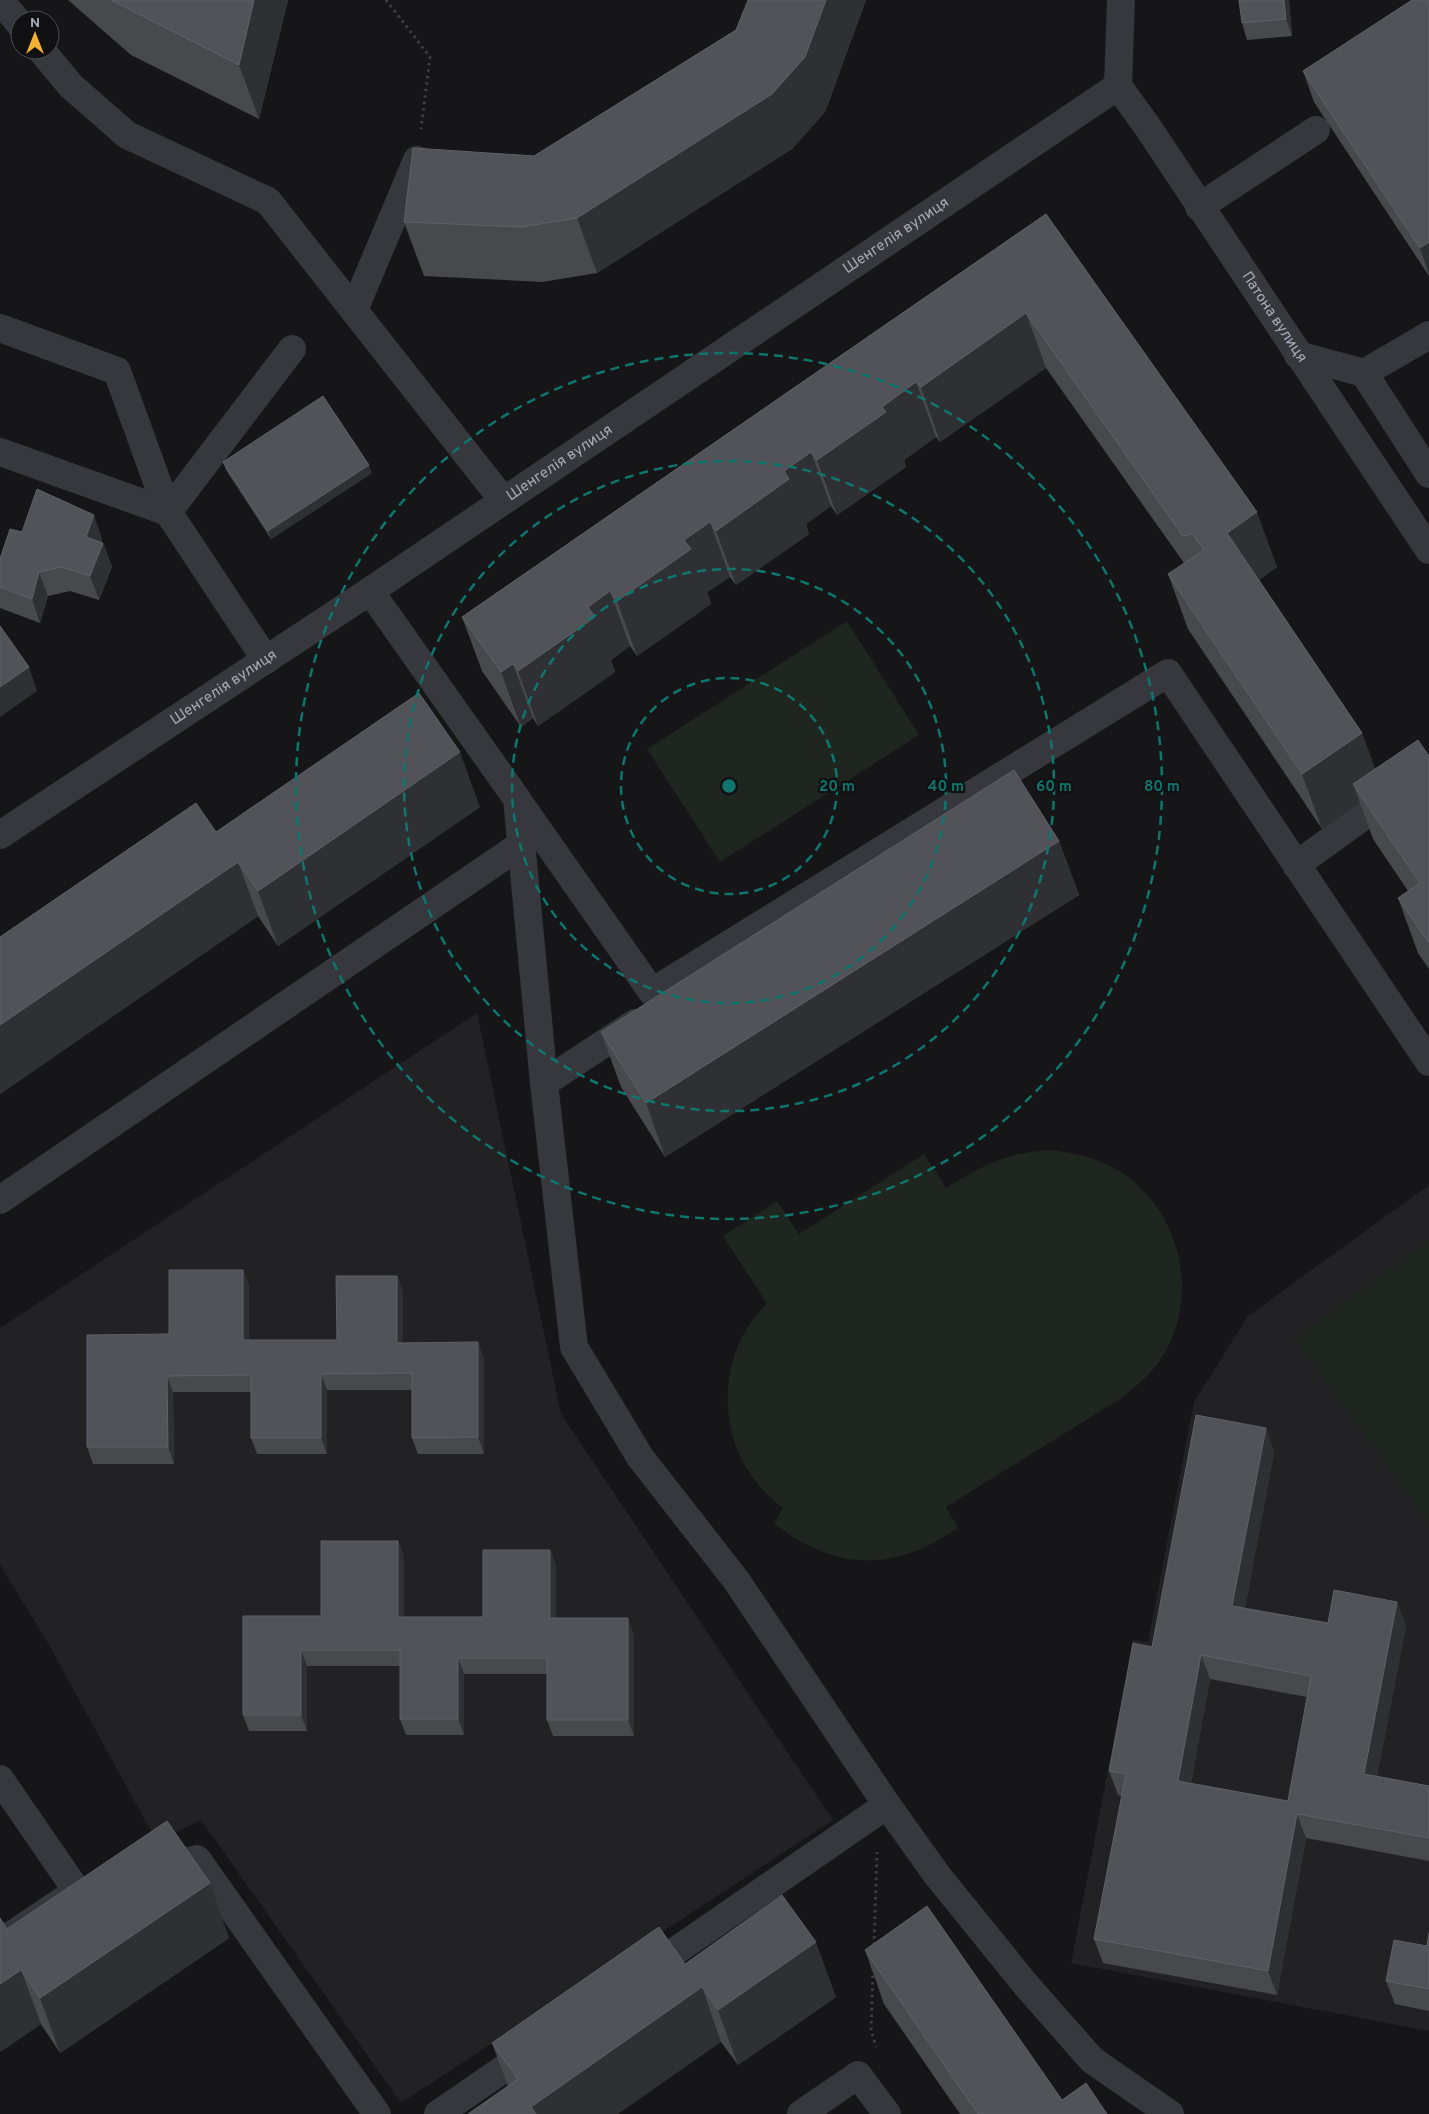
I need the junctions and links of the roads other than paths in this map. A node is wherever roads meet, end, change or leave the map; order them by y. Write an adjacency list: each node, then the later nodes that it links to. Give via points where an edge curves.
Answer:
1 (1120, 0): 5 (street)
2 (0, 1): 3 (street)
3 (10, 12)
4 (49, 60): 9 (street, via 71,86 126,135 268,201)
5 (1118, 86): 8 (street, Патона вулиця); 17 (street, Шенгелія вулиця)
6 (1316, 130): 8 (street)
7 (417, 160): 9 (street)
8 (1199, 206): 13 (street, Патона вулиця)
9 (354, 310): 17 (street)
10 (0, 328): 18 (street, via 117,371)
11 (1429, 335): 14 (street)
12 (292, 349): 18 (street)
13 (1298, 355): 14 (street); 19 (street, Патона вулиця)
14 (1364, 373): 16 (street)
15 (0, 452): 18 (street)
16 (1429, 474)
17 (503, 500): 20 (street, Шенгелія вулиця)
18 (168, 512): 21 (street)
19 (1429, 550)
20 (370, 591): 21 (street, Шенгелія вулиця); 24 (street)
21 (266, 660): 25 (street, Шенгелія вулиця)
22 (1168, 673): 24 (street, via 652,992); 27 (street); 29 (street)
23 (1429, 768): 27 (street)
24 (517, 799): 26 (street)
25 (0, 835)
26 (522, 844): 29 (street); 30 (street)
27 (1296, 865): 28 (street)
28 (1429, 1062)
29 (544, 1083): 32 (street, via 574,1347 640,1457 736,1580)
30 (0, 1200)
31 (0, 1779): 35 (street)
32 (883, 1808): 37 (street); 43 (street, via 1026,1985 1092,2060)
33 (132, 1876): 39 (street, via 198,1859)
34 (105, 1883): 35 (street)
35 (77, 1891): 36 (street)
36 (0, 1943)
37 (626, 1985)
38 (552, 2036): 40 (street)
39 (377, 2114)
40 (438, 2114)
41 (801, 2114): 42 (street, via 858,2075)
42 (887, 2114)
43 (1170, 2114)

